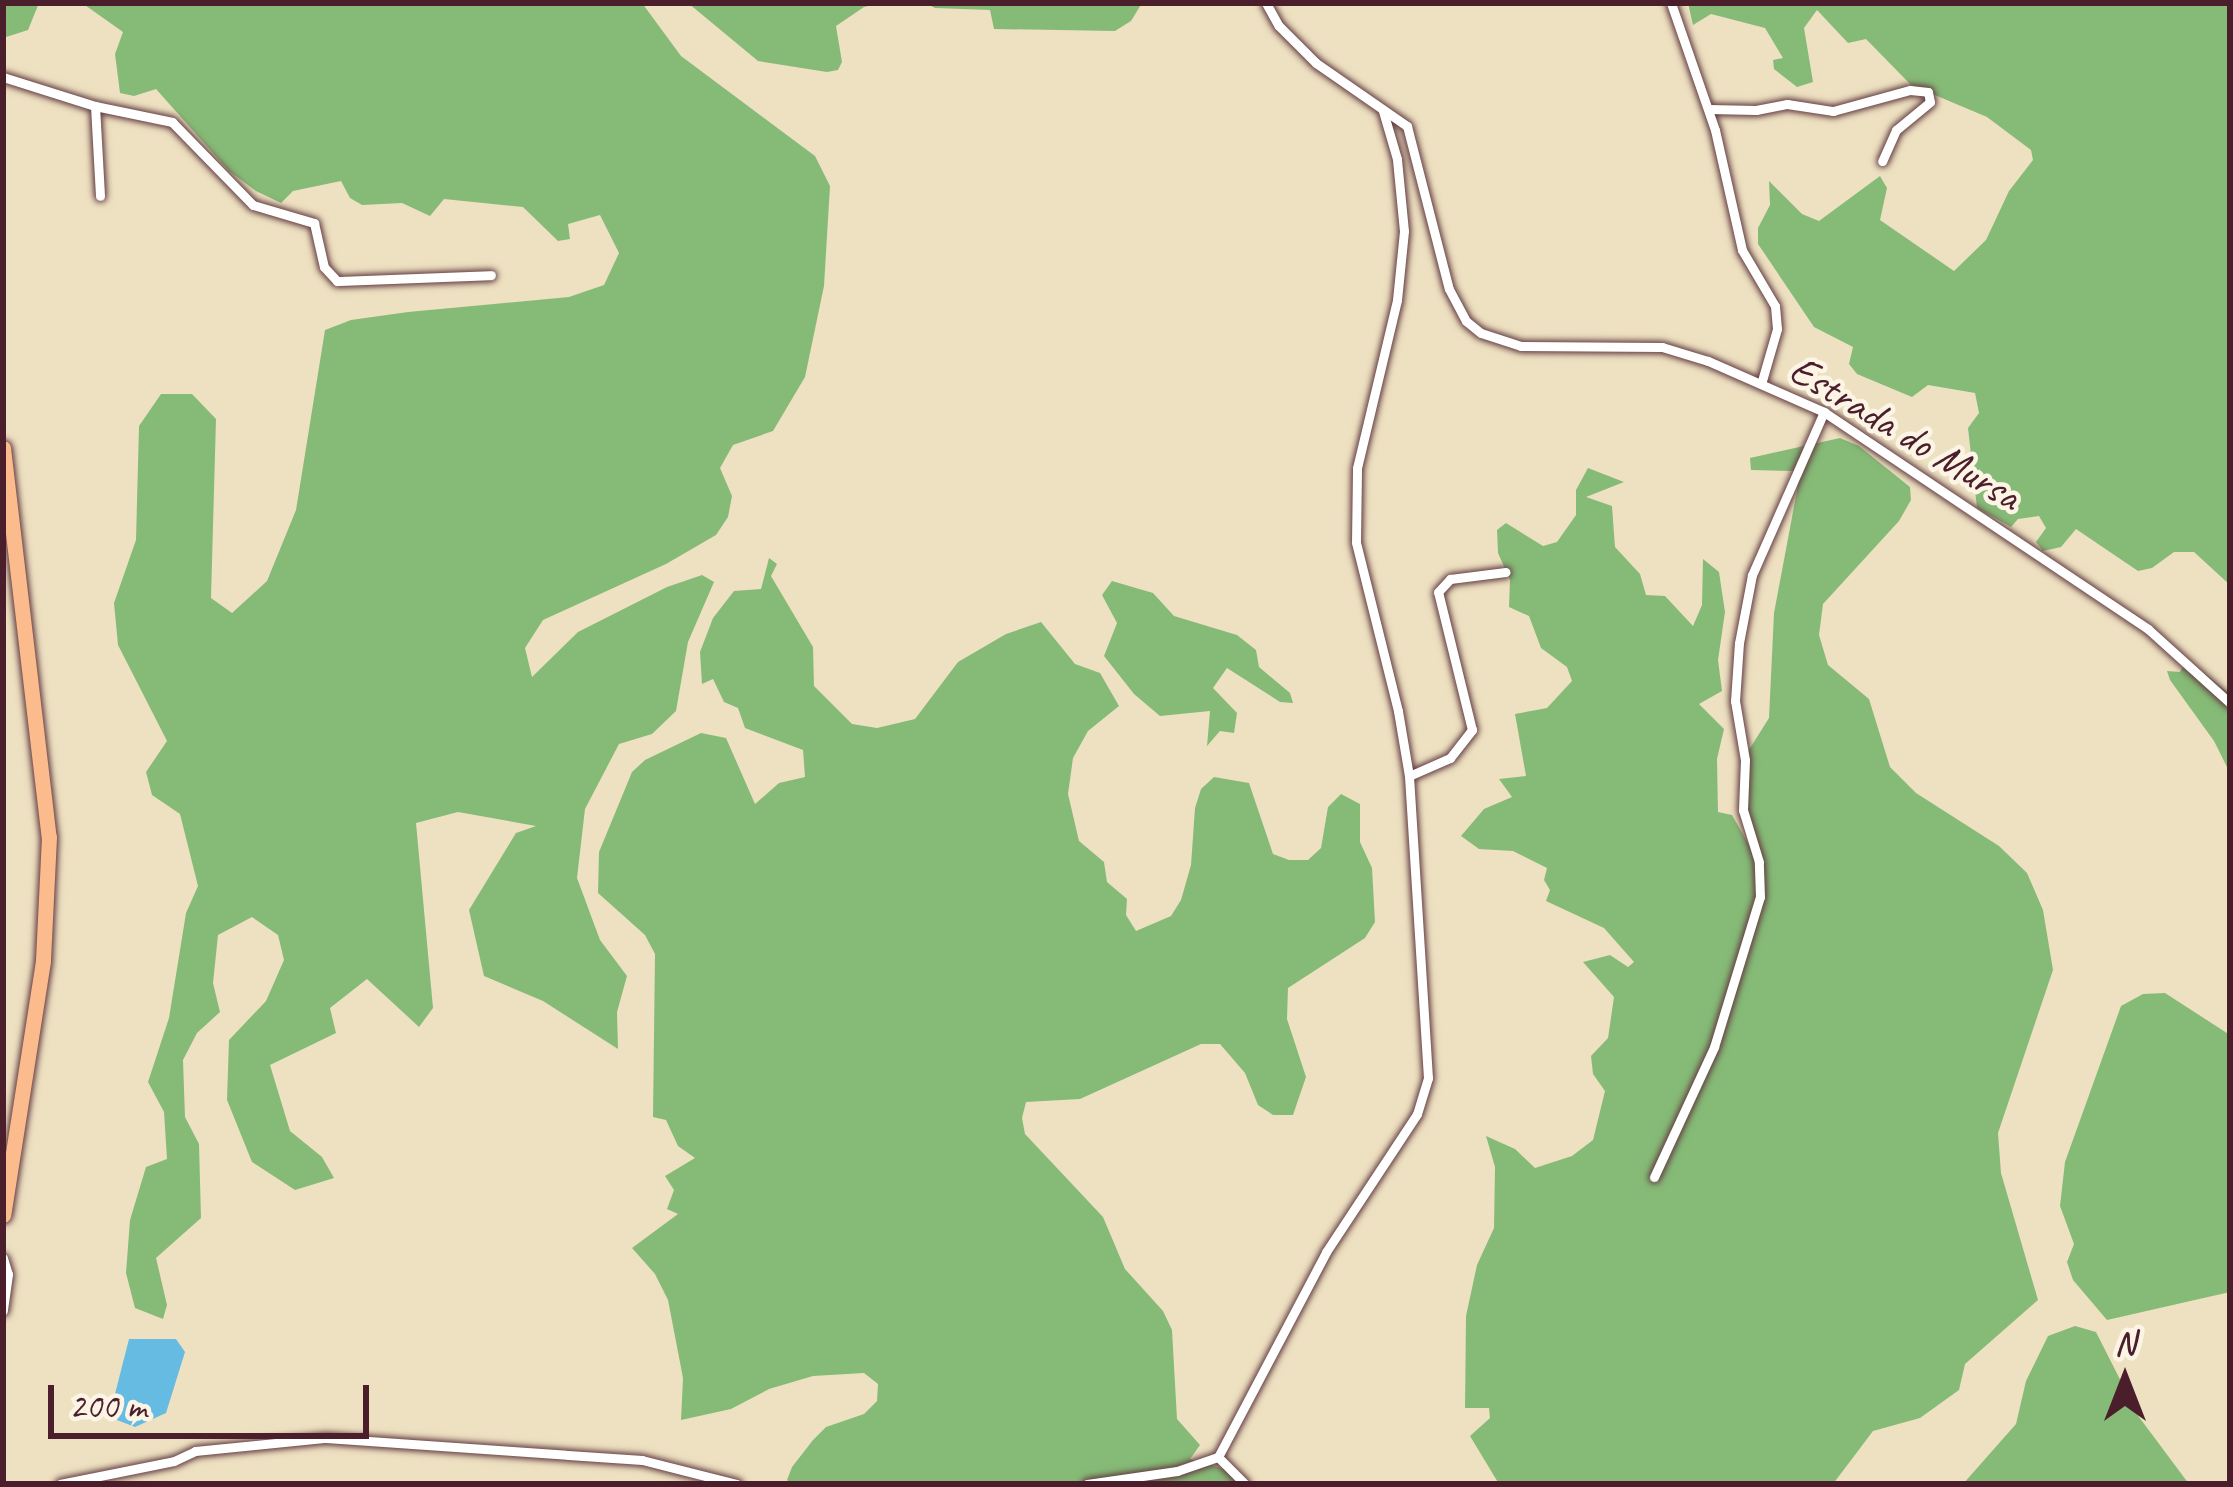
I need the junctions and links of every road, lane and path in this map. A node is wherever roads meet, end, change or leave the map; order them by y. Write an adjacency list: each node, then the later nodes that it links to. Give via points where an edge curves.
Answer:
1 (1266, 3): 6 (street, Estrada do Mursa, via 1304,52)
2 (1671, 3): 5 (street)
3 (3, 76): 4 (street)
4 (95, 106): 8 (street); 9 (street, via 172,122 253,205 314,223 324,267 338,281)
5 (1709, 109): 7 (street, via 1787,104 1833,111 1928,92 1930,102 1896,130); 10 (street, via 1742,250 1775,306 1777,329)
6 (1383, 111): 10 (street, Estrada do Mursa, via 1412,135 1449,289 1481,333 1521,346 1662,347); 15 (street, via 1401,180 1402,265 1362,432 1354,502 1360,571)
7 (1882, 161)
8 (100, 196)
9 (490, 275)
10 (1761, 384): 11 (street, Estrada do Mursa)
11 (1824, 412): 14 (street, Estrada do Mursa, via 2148,628); 16 (street, via 1752,575 1739,643 1742,810 1759,862 1760,898 1714,1047)
12 (3, 448): 17 (main road, via 49,837 43,961)
13 (1506, 572): 15 (street, via 1450,579 1438,592 1472,730 1450,758)
14 (2230, 703)
15 (1408, 776): 20 (street, via 1424,1096 1326,1252)
16 (1654, 1177)
17 (3, 1215)
18 (3, 1258): 19 (street)
19 (3, 1311)
20 (1218, 1456): 25 (street); 26 (street)
21 (114, 1474): 22 (street); 23 (street); 24 (street, via 238,1444 370,1438 643,1460)
22 (59, 1484)
23 (123, 1484)
24 (737, 1484)
25 (1088, 1484)
26 (1245, 1484)

